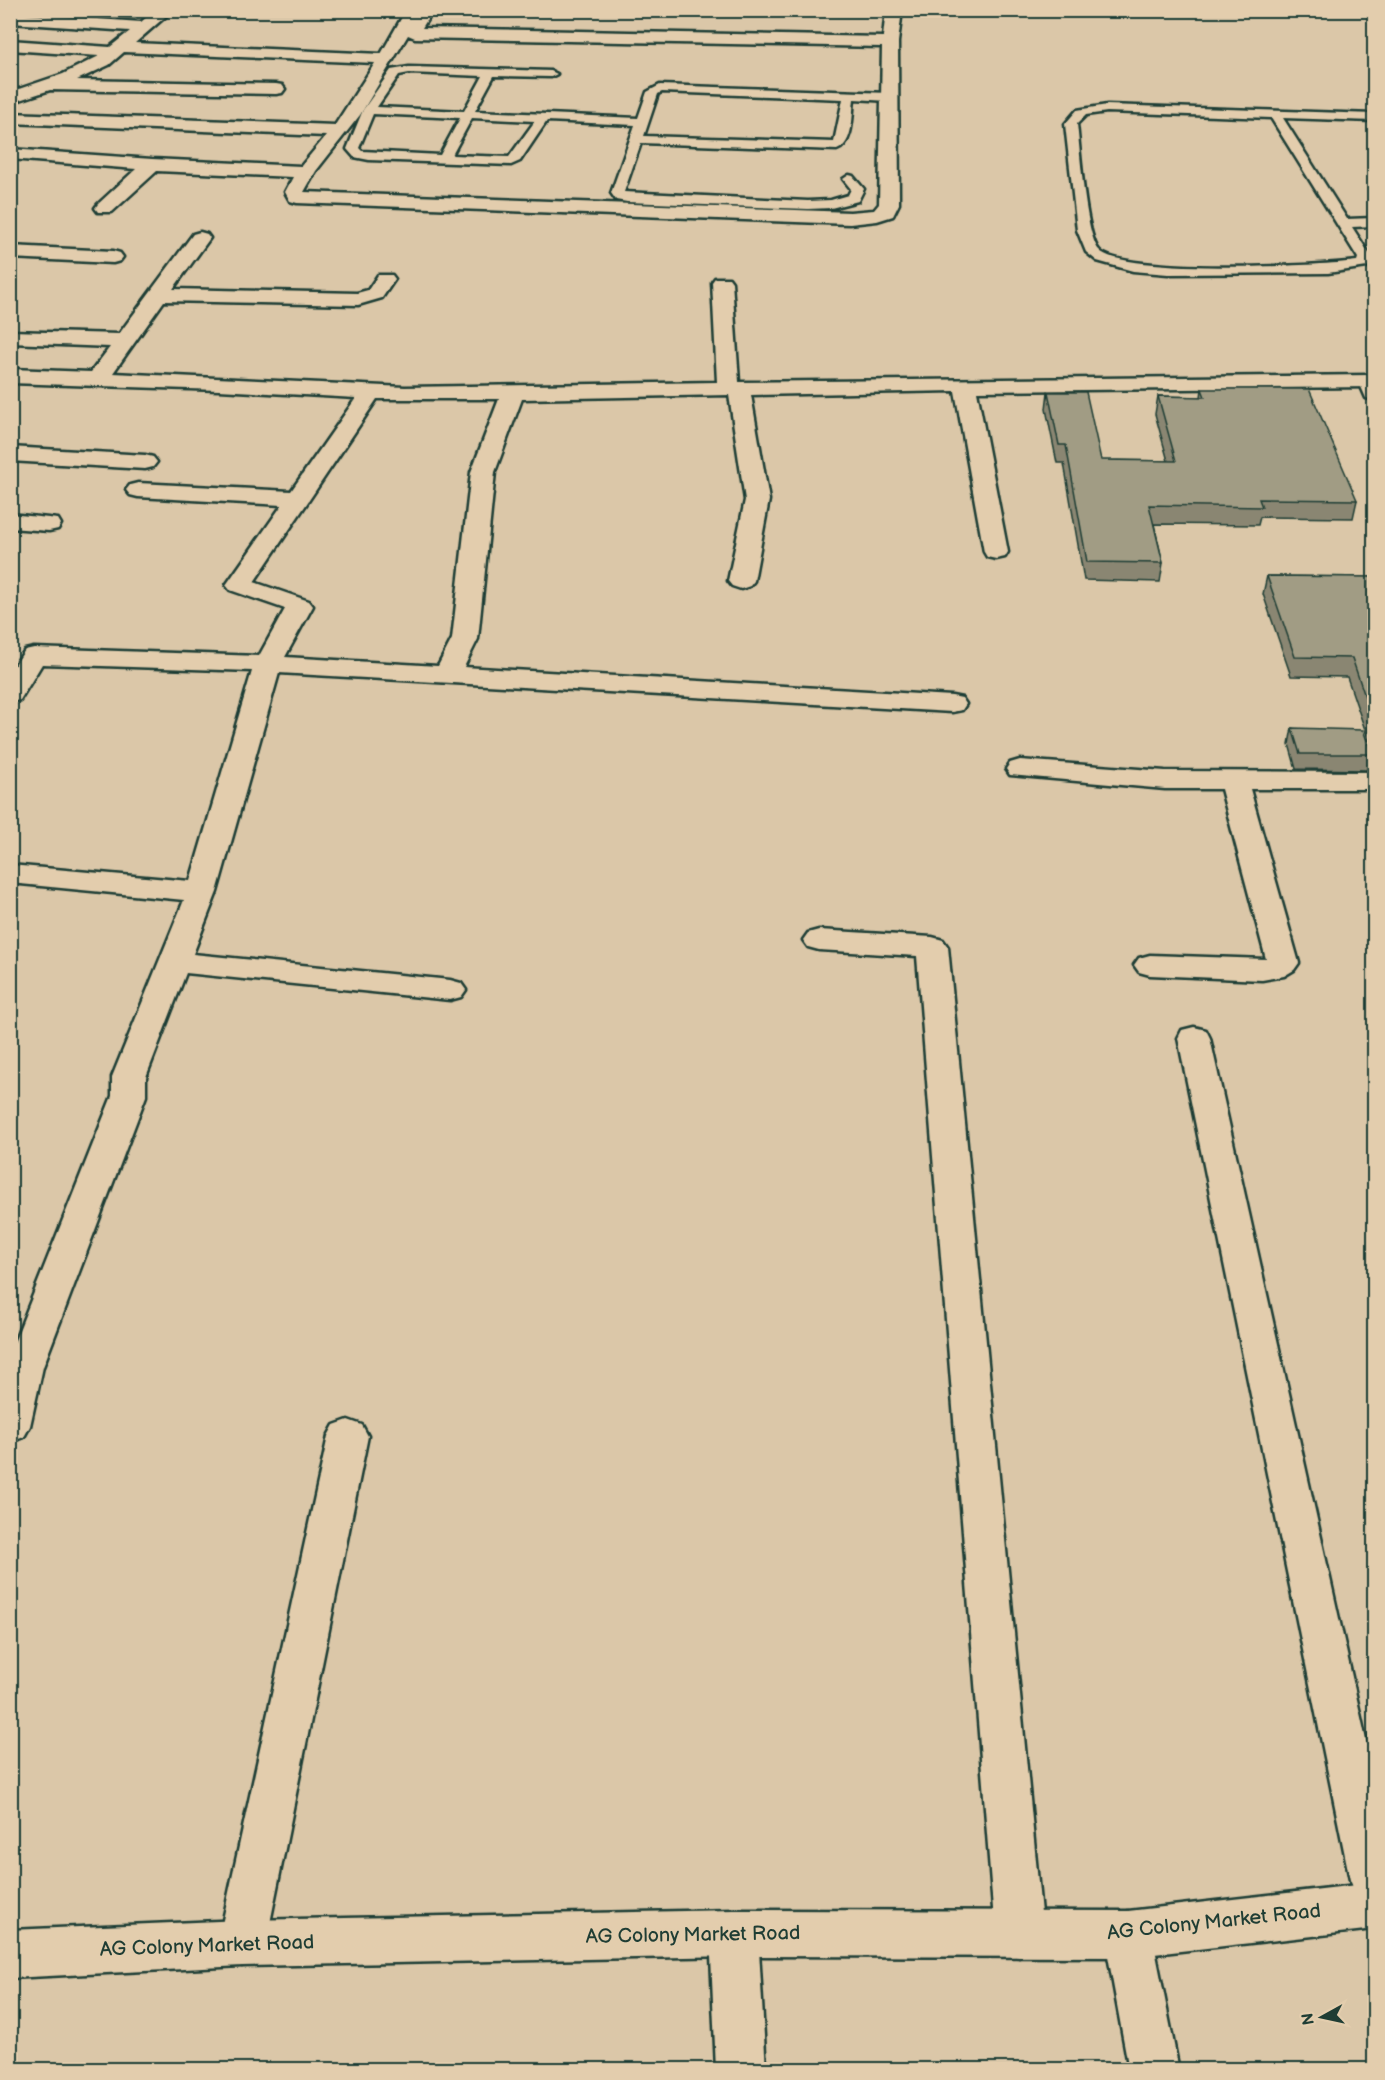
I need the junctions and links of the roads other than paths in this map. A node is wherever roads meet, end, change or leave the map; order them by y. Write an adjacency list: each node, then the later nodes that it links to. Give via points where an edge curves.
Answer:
1 (165, 10): 6 (street)
2 (414, 10): 10 (street)
3 (425, 10): 7 (street, via 413,30 415,33)
4 (894, 10): 7 (street)
5 (10, 18): 6 (street)
6 (144, 27): 9 (street)
7 (890, 42): 17 (street)
8 (10, 45): 9 (street)
9 (117, 50): 10 (street); 14 (street, via 103,61)
10 (387, 59): 26 (street)
11 (490, 73): 12 (lane); 19 (lane, via 395,72); 20 (lane)
12 (551, 74)
13 (10, 87): 14 (street)
14 (43, 87): 15 (street); 18 (street)
15 (276, 89)
16 (849, 95): 17 (lane); 25 (lane, via 660,88 653,92); 27 (lane, via 842,141 837,146)
17 (889, 97): 31 (street, via 889,204 886,212 866,217 302,198 294,192)
18 (10, 98)
19 (369, 110): 20 (lane); 29 (lane, via 354,145 355,152)
20 (469, 114): 23 (lane); 29 (lane)
21 (1275, 114): 24 (lane); 35 (lane); 35 (lane, via 1109,109 1073,116 1078,190 1084,230 1093,252 1115,264 1168,270 1328,269 1362,264 1365,258)
22 (10, 117): 26 (street)
23 (543, 117): 25 (lane); 29 (lane, via 514,160)
24 (1374, 117)
25 (642, 122): 27 (lane)
26 (339, 131): 31 (street)
27 (636, 139): 32 (lane, via 617,193 621,197 818,205 853,198 858,189)
28 (10, 154): 30 (street)
29 (443, 160)
30 (152, 165): 31 (street); 33 (street)
31 (304, 172)
32 (849, 179)
33 (105, 208)
34 (1374, 222): 35 (lane)
35 (1343, 223)
36 (200, 238): 41 (street)
37 (10, 252): 38 (street)
38 (113, 257)
39 (385, 279): 41 (street, via 375,294 358,299)
40 (722, 282): 48 (street)
41 (158, 295): 43 (street)
42 (10, 336): 43 (street)
43 (124, 341): 45 (street)
44 (10, 376): 45 (street)
45 (97, 379): 49 (street)
46 (965, 385): 47 (street); 48 (street); 57 (street)
47 (1373, 386)
48 (733, 389): 50 (street); 58 (street, via 757,500)
49 (371, 392): 50 (street); 54 (street)
50 (513, 392): 60 (street, via 483,472 465,639)
51 (10, 454): 52 (street)
52 (145, 462)
53 (138, 490): 54 (street)
54 (298, 499): 59 (street, via 239,585 300,606)
55 (10, 521): 56 (street)
56 (49, 524)
57 (996, 552)
58 (741, 581)
59 (268, 664): 60 (street); 61 (street, via 34,656); 67 (street)
60 (447, 674): 62 (street)
61 (10, 694)
62 (952, 704)
63 (1020, 769): 64 (street)
64 (1233, 781): 65 (street); 70 (street, via 1283,963 1274,969)
65 (1374, 781)
66 (10, 874): 67 (street)
67 (202, 892): 69 (street)
68 (819, 940): 79 (street, via 932,947)
69 (174, 962): 71 (street); 73 (street, via 129,1077 129,1096)
70 (1150, 965)
71 (450, 990)
72 (1194, 1038): 76 (street)
73 (17, 1366): 74 (street)
74 (10, 1426)
75 (348, 1436): 81 (street)
76 (1374, 1880)
77 (1374, 1906): 80 (street, AG Colony Market Road)
78 (734, 1933): 79 (street, AG Colony Market Road); 81 (street, AG Colony Market Road); 83 (street)
79 (1019, 1934): 80 (street, AG Colony Market Road)
80 (1128, 1934): 84 (street)
81 (242, 1943): 82 (street, AG Colony Market Road)
82 (10, 1954)
83 (741, 2070)
84 (1154, 2070)

